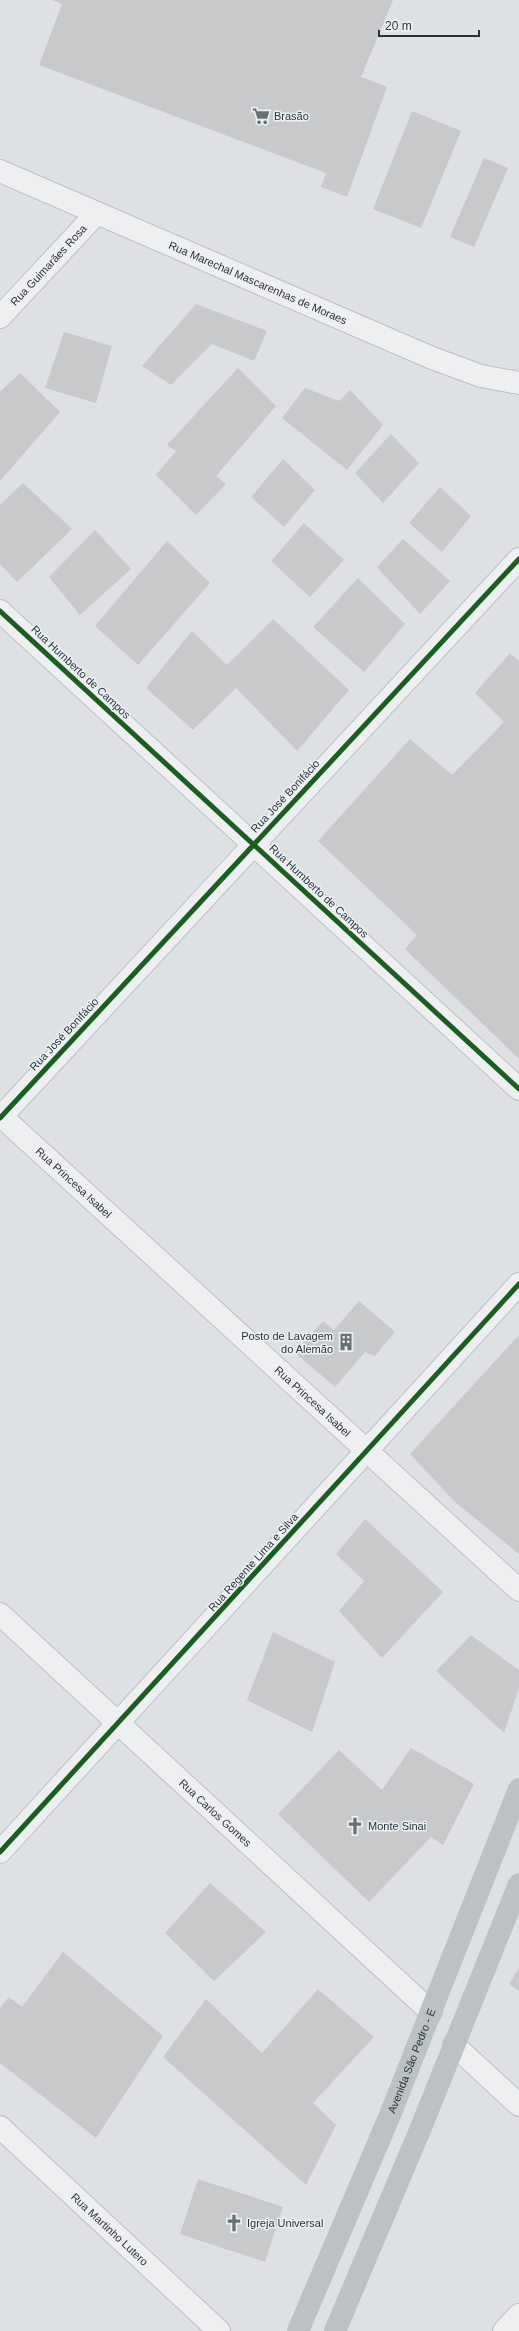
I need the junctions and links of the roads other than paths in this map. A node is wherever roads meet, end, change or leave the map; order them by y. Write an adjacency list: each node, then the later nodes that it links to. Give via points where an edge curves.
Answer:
1 (0, 171): 2 (street, Rua Marechal Mascarenhas de Moraes)
2 (97, 213): 3 (street, Rua Guimarães Rosa); 4 (street, Rua Marechal Mascarenhas de Moraes, via 432,358 481,376)
3 (0, 317)
4 (519, 383)
5 (519, 559): 7 (street, Rua José Bonifácio)
6 (0, 611): 7 (street, Rua Humberto de Campos)
7 (254, 844): 8 (street, Rua Humberto de Campos); 9 (street, Rua José Bonifácio)
8 (519, 1089)
9 (0, 1117): 11 (street, Rua Princesa Isabel)
10 (519, 1284): 11 (street, Rua Regente Lima e Silva)
11 (368, 1450): 12 (street, Rua Princesa Isabel); 14 (street, Rua Regente Lima e Silva)
12 (519, 1590)
13 (0, 1614): 14 (street, Rua Carlos Gomes)
14 (119, 1724): 16 (street, Rua Regente Lima e Silva); 18 (street, Rua Carlos Gomes)
15 (519, 1789): 18 (main road, Avenida São Pedro - E)
16 (0, 1852)
17 (519, 1884): 19 (main road)
18 (431, 2012): 24 (main road, Avenida São Pedro - E)
19 (454, 2045): 20 (street); 25 (main road)
20 (519, 2105)
21 (0, 2127): 23 (street, Rua Martinho Lutero)
22 (519, 2315): 26 (street)
23 (219, 2331)
24 (298, 2331)
25 (335, 2331)
26 (504, 2331)

